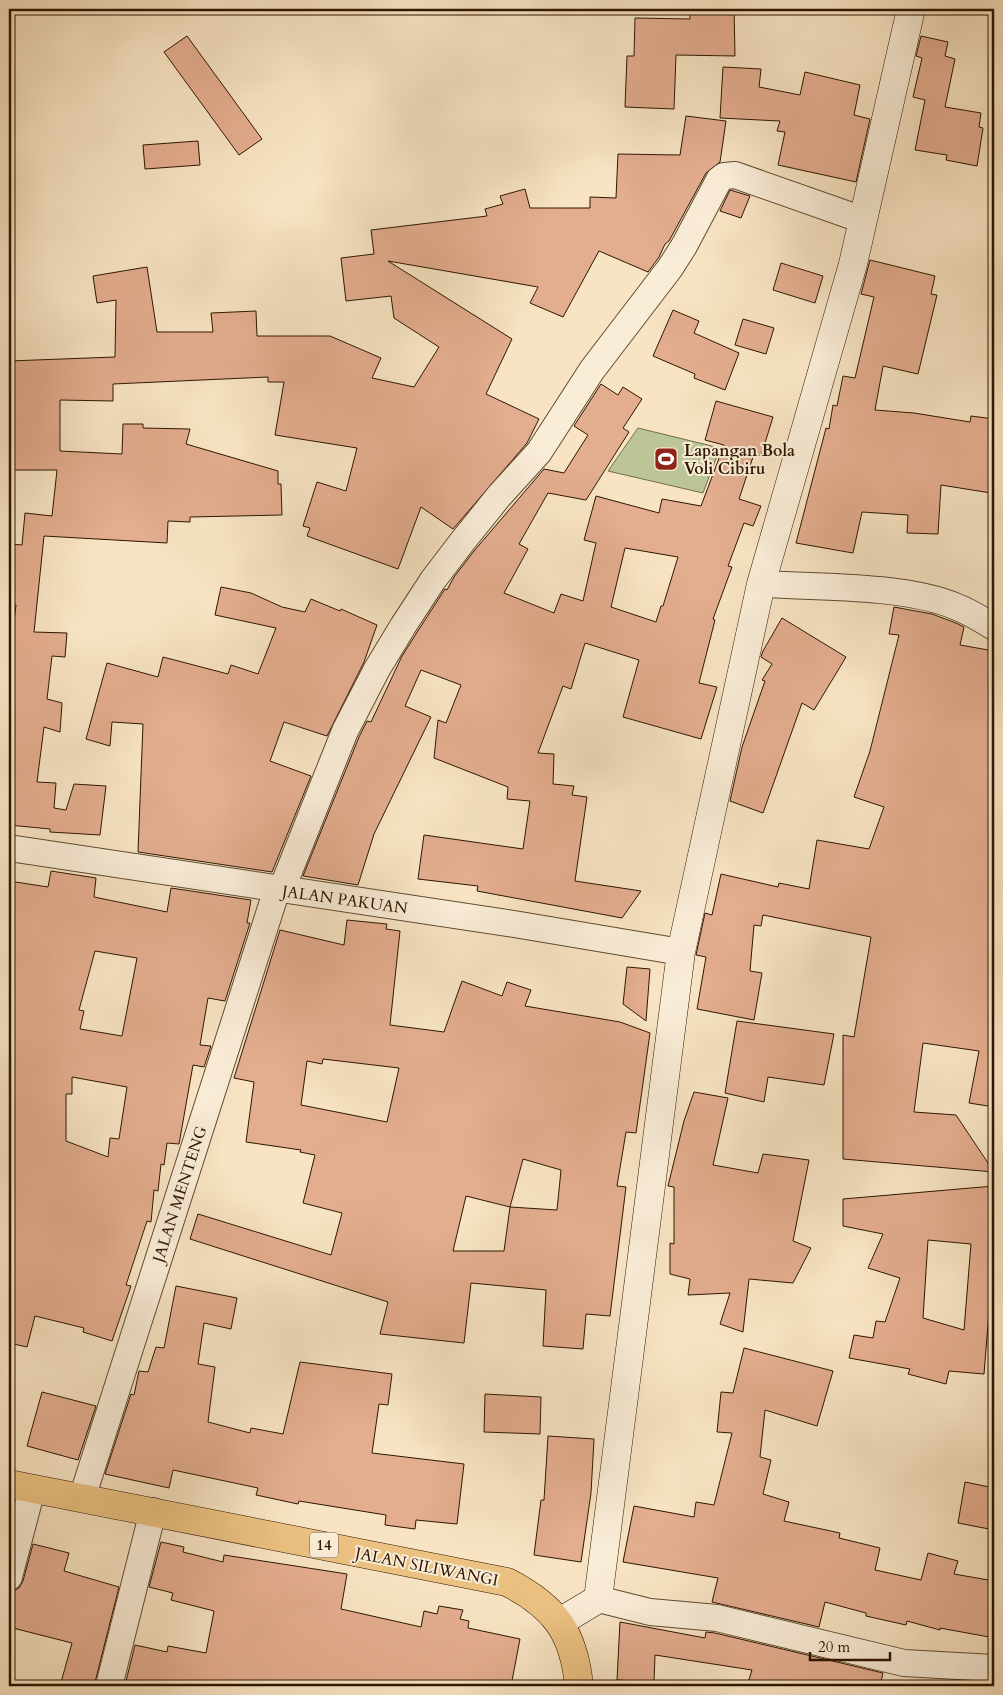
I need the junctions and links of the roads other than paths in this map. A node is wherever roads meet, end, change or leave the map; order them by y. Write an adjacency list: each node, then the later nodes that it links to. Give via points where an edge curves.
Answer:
1 (911, 9): 2 (main road)
2 (863, 220): 3 (main road); 6 (street, JALAN MENTENG, via 735,175 719,180 670,268 592,370 539,452 462,542 403,626 345,731)
3 (761, 584): 4 (street, via 910,595 956,606); 7 (main road)
4 (994, 627)
5 (9, 848): 6 (street, JALAN PAKUAN)
6 (280, 889): 7 (street, JALAN PAKUAN); 9 (street, JALAN MENTENG)
7 (681, 952): 12 (main road)
8 (20, 1486): 9 (highway, JALAN SILIWANGI / 14); 11 (street)
9 (82, 1498): 10 (highway, JALAN SILIWANGI / 14)
10 (153, 1511): 13 (highway, JALAN SILIWANGI / 14, via 507,1582 532,1594); 15 (street)
11 (9, 1577)
12 (598, 1599): 13 (main road); 14 (street, via 650,1612 717,1618 904,1663)
13 (560, 1622): 16 (highway, JALAN SILIWANGI / 14, via 572,1646)
14 (994, 1668)
15 (109, 1686)
16 (579, 1686)

